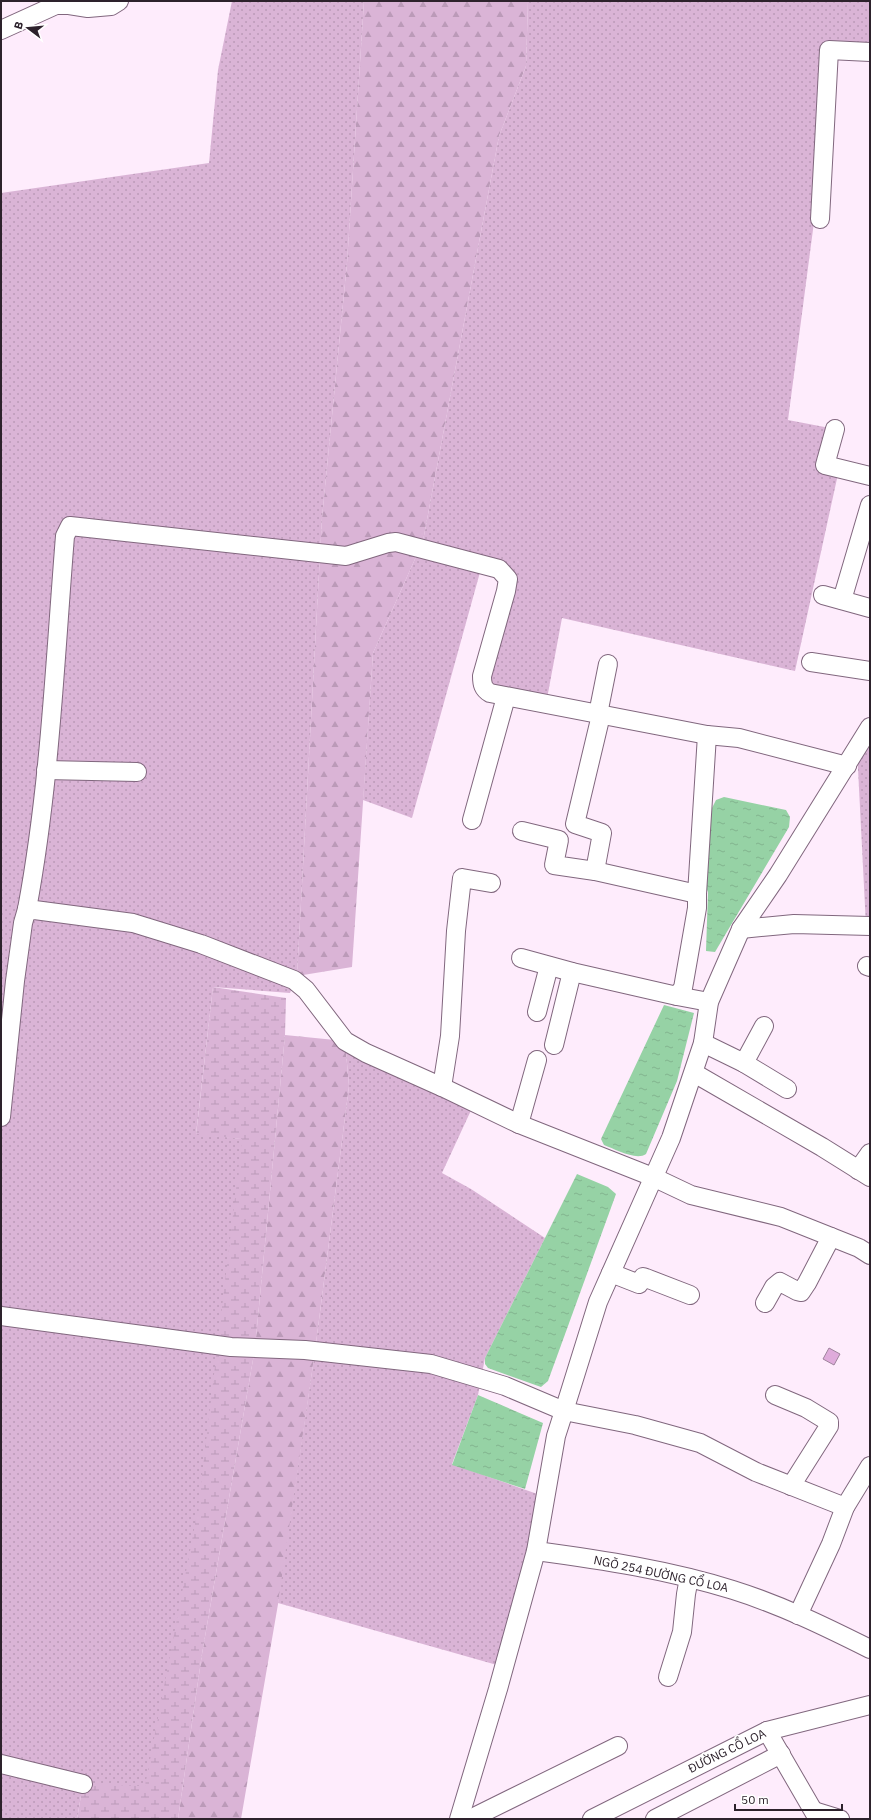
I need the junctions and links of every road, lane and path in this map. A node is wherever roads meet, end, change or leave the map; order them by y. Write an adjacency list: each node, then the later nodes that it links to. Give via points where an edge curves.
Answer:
1 (119, 1): 2 (street, via 111,6 88,8)
2 (55, 3): 3 (street)
3 (1, 30)
4 (870, 52): 5 (street, via 829,50)
5 (820, 219)
6 (835, 429): 7 (street, via 825,466)
7 (870, 476)
8 (870, 505): 10 (street)
9 (823, 595): 10 (street)
10 (842, 600): 11 (street)
11 (870, 608)
12 (811, 662): 14 (street)
13 (608, 664): 16 (street)
14 (870, 672)
15 (506, 697): 16 (street); 20 (street, via 490,693 485,690 482,683 508,579 499,569 396,542 346,556 70,526 65,536); 22 (street)
16 (599, 714): 18 (street); 24 (street, via 575,824 602,833)
17 (870, 727): 19 (street)
18 (707, 736): 19 (street, via 739,738); 26 (street)
19 (847, 766): 29 (street)
20 (46, 770): 21 (street); 27 (street)
21 (137, 772)
22 (472, 820)
23 (522, 831): 24 (street, via 559,840 554,865)
24 (595, 871): 26 (street)
25 (491, 882): 42 (street, via 462,878 450,1036)
26 (697, 894): 33 (street, via 697,908 683,988)
27 (27, 909): 42 (street, via 134,923 201,944 294,980 306,990 345,1041 366,1053); 44 (street, via 15,981)
28 (870, 926): 29 (street, via 794,924)
29 (741, 929): 34 (street)
30 (520, 958): 31 (street)
31 (549, 966): 32 (street); 35 (street)
32 (572, 972): 33 (street); 38 (street)
33 (677, 996): 34 (street)
34 (709, 1002): 37 (street)
35 (537, 1012)
36 (764, 1026): 40 (street)
37 (703, 1043): 40 (street); 41 (street)
38 (554, 1045)
39 (538, 1060): 45 (street)
40 (744, 1062): 43 (street)
41 (694, 1073): 47 (street); 48 (street, via 671,1138)
42 (442, 1086): 45 (street)
43 (787, 1089)
44 (1, 1116)
45 (519, 1124): 48 (street)
46 (870, 1153): 47 (street)
47 (864, 1173)
48 (653, 1177): 49 (street, via 691,1195 781,1217); 51 (street)
49 (831, 1237): 50 (street, via 860,1248); 53 (street, via 801,1292 780,1282)
50 (870, 1255)
51 (611, 1273): 52 (street, via 639,1284 643,1277); 56 (street, via 598,1302)
52 (690, 1295)
53 (765, 1303)
54 (1, 1318): 56 (street, via 231,1347 305,1350 431,1364 505,1386)
55 (775, 1395): 58 (street, via 806,1408 829,1422 829,1426)
56 (564, 1411): 58 (street, via 635,1425 700,1444); 60 (street, via 556,1436)
57 (870, 1466): 59 (street)
58 (791, 1486): 59 (street)
59 (845, 1507): 62 (street, via 832,1544)
60 (536, 1551): 61 (street, NGÕ 254 ĐƯỜNG CỔ LOA, via 619,1563); 72 (street)
61 (689, 1578): 62 (street, NGÕ 254 ĐƯỜNG CỔ LOA, via 734,1590); 64 (street, via 682,1632)
62 (798, 1615): 63 (street, NGÕ 254 ĐƯỜNG CỔ LOA)
63 (870, 1649)
64 (668, 1677)
65 (870, 1705): 66 (street, ĐƯỜNG CỔ LOA)
66 (767, 1731): 68 (street); 74 (street, ĐƯỜNG CỔ LOA)
67 (618, 1746): 73 (street)
68 (781, 1754): 71 (street); 75 (street)
69 (1, 1764): 70 (street)
70 (83, 1784)
71 (816, 1815): 76 (street)
72 (459, 1819)
73 (470, 1819)
74 (592, 1819)
75 (655, 1819)
76 (840, 1819)

